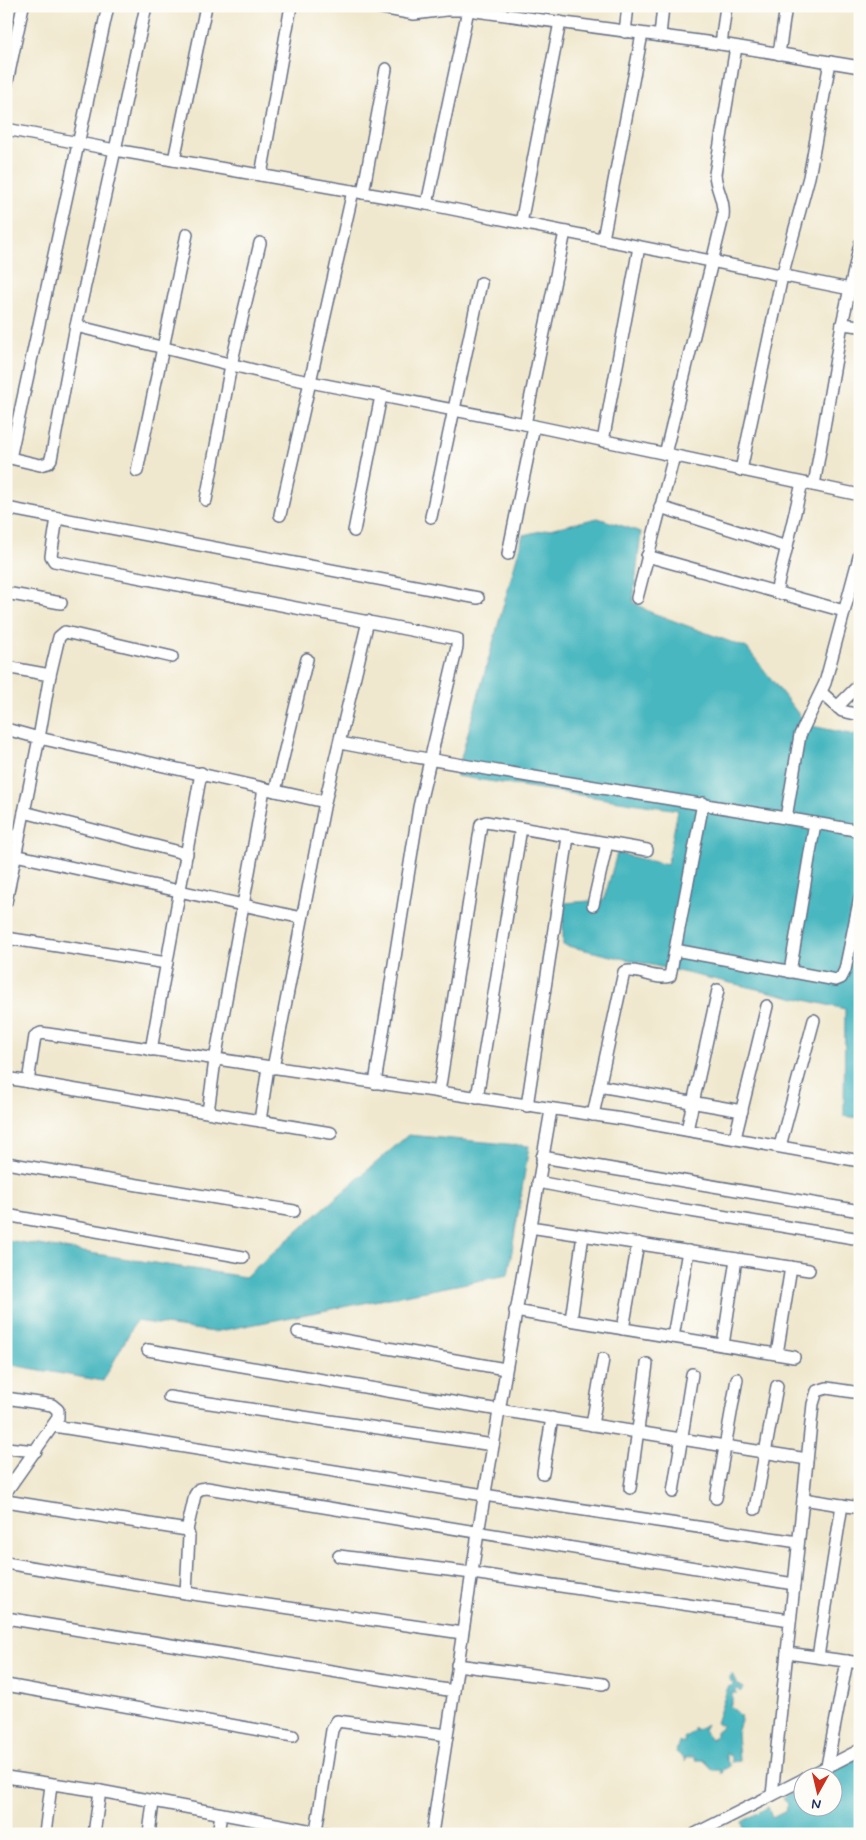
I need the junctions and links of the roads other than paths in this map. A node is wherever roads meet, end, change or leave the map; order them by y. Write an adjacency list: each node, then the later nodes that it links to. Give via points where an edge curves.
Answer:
1 (23, 6): 23 (street)
2 (108, 6): 25 (street)
3 (146, 6): 26 (street)
4 (206, 6): 27 (street)
5 (291, 6): 28 (street)
6 (371, 6): 11 (street)
7 (628, 6): 14 (street)
8 (663, 6): 16 (street)
9 (726, 6): 17 (street)
10 (786, 6): 19 (street)
11 (415, 10): 12 (street)
12 (468, 10): 13 (street); 30 (street)
13 (560, 22): 14 (street); 31 (street)
14 (625, 32): 15 (street)
15 (642, 34): 16 (street); 34 (street)
16 (660, 36): 17 (street)
17 (721, 44): 18 (street)
18 (736, 47): 19 (street); 38 (street, via 715,174 724,208)
19 (779, 54): 20 (street)
20 (830, 62): 21 (street); 39 (street, via 809,177)
21 (860, 67)
22 (386, 69): 29 (street)
23 (6, 87)
24 (6, 128): 25 (street)
25 (79, 143): 26 (street); 53 (street)
26 (115, 150): 27 (street); 43 (street)
27 (174, 160): 28 (street)
28 (261, 175): 29 (street)
29 (358, 192): 30 (street); 47 (street)
30 (427, 204): 31 (street)
31 (521, 223): 32 (street)
32 (565, 232): 34 (street); 50 (street)
33 (188, 234): 45 (street)
34 (603, 239): 37 (street)
35 (260, 244): 46 (street)
36 (860, 244): 41 (street)
37 (639, 247): 38 (street); 51 (street)
38 (711, 261): 39 (street); 52 (street)
39 (782, 276): 41 (street); 54 (street)
40 (481, 283): 49 (street)
41 (856, 291): 42 (street)
42 (842, 324): 44 (street); 57 (street)
43 (76, 326): 45 (street); 53 (street, via 51,459 40,465)
44 (860, 326)
45 (163, 348): 46 (street); 55 (street)
46 (231, 365): 47 (street); 59 (street)
47 (309, 382): 48 (street); 62 (street)
48 (382, 396): 49 (street); 65 (street)
49 (453, 410): 50 (street); 63 (street)
50 (530, 425): 51 (street); 68 (street)
51 (603, 441): 52 (street)
52 (670, 455): 54 (street); 60 (street)
53 (8, 457)
54 (741, 470): 56 (street)
55 (137, 471)
56 (802, 483): 57 (street); 66 (street)
57 (814, 485): 58 (street)
58 (860, 495)
59 (206, 500)
60 (660, 507): 66 (street); 69 (street)
61 (6, 508): 64 (street)
62 (280, 515)
63 (430, 517)
64 (57, 518): 72 (street); 76 (street, via 51,556 54,561)
65 (354, 531)
66 (787, 547): 70 (street)
67 (860, 553): 75 (street)
68 (508, 554)
69 (648, 556): 70 (street); 73 (street)
70 (776, 592): 75 (street)
71 (6, 593): 74 (street)
72 (478, 598)
73 (636, 598)
74 (61, 603)
75 (844, 611): 82 (street)
76 (368, 621): 87 (street); 88 (street, via 457,639 458,647)
77 (172, 657): 80 (street, via 65,632 60,637)
78 (307, 659): 90 (street)
79 (6, 667): 80 (street)
80 (50, 675): 86 (street)
81 (860, 684): 83 (street)
82 (822, 693): 83 (street); 94 (street, via 800,735)
83 (837, 707): 84 (street)
84 (860, 715)
85 (6, 729): 86 (street)
86 (39, 738): 89 (street); 93 (street)
87 (340, 743): 88 (street); 91 (street)
88 (431, 761): 92 (street); 123 (street, via 419,807)
89 (201, 773): 90 (street); 103 (street)
90 (270, 790): 91 (street); 108 (street)
91 (325, 802): 110 (street)
92 (703, 803): 94 (street); 112 (street)
93 (24, 812): 99 (street); 103 (street)
94 (786, 818): 95 (street)
95 (816, 823): 97 (street); 114 (street)
96 (521, 828): 100 (street); 125 (street, via 486,822 479,828); 126 (street)
97 (860, 831)
98 (6, 834): 99 (street)
99 (19, 837): 104 (street)
100 (568, 837): 101 (street); 128 (street)
101 (607, 843): 102 (street); 109 (street)
102 (648, 850)
103 (187, 854): 105 (street)
104 (15, 855): 105 (street); 107 (street)
105 (180, 891): 108 (street); 113 (street)
106 (860, 897): 114 (street, via 841,978 828,979)
107 (6, 902)
108 (243, 905): 110 (street); 119 (street)
109 (593, 905)
110 (302, 918): 120 (street)
111 (6, 938): 113 (street)
112 (676, 950): 114 (street); 124 (street, via 670,976 662,978 624,972)
113 (167, 962): 118 (street)
114 (790, 972)
115 (718, 990): 127 (street)
116 (767, 1006): 131 (street)
117 (814, 1020): 137 (street)
118 (151, 1050): 119 (street); 122 (street, via 37,1033)
119 (215, 1060): 120 (street); 130 (street)
120 (271, 1067): 123 (street); 133 (street)
121 (6, 1078): 122 (street)
122 (28, 1082): 130 (street)
123 (375, 1083): 125 (street)
124 (599, 1086): 127 (street); 132 (street)
125 (439, 1092): 126 (street)
126 (477, 1098): 128 (street)
127 (693, 1102): 131 (street); 134 (street)
128 (527, 1106): 129 (street)
129 (551, 1110): 132 (street); 138 (street)
130 (208, 1112): 133 (street)
131 (742, 1112): 136 (street)
132 (593, 1115): 134 (street)
133 (260, 1121): 135 (street)
134 (687, 1130): 136 (street)
135 (331, 1133)
136 (735, 1138): 137 (street)
137 (780, 1146): 139 (street)
138 (542, 1157): 141 (street); 143 (street)
139 (860, 1161)
140 (6, 1163): 142 (street)
141 (538, 1182): 145 (street); 147 (street)
142 (294, 1211)
143 (860, 1211)
144 (6, 1215): 150 (street)
145 (530, 1227): 146 (street); 154 (street)
146 (582, 1235): 148 (street); 155 (street)
147 (860, 1239)
148 (638, 1243): 149 (street); 156 (street)
149 (688, 1251): 151 (street); 158 (street)
150 (243, 1257)
151 (736, 1258): 152 (street); 159 (street)
152 (791, 1267): 153 (street); 161 (street)
153 (810, 1270)
154 (515, 1311): 155 (street); 165 (street)
155 (571, 1320): 156 (street)
156 (623, 1329): 158 (street)
157 (298, 1332): 165 (street)
158 (672, 1337): 159 (street)
159 (723, 1345): 161 (street)
160 (148, 1350): 172 (street)
161 (777, 1354): 162 (street)
162 (794, 1357)
163 (603, 1359): 174 (street)
164 (647, 1364): 176 (street)
165 (505, 1369): 172 (street)
166 (692, 1374): 177 (street)
167 (737, 1379): 179 (street)
168 (777, 1386): 182 (street)
169 (860, 1393): 183 (street, via 827,1388 817,1391)
170 (169, 1397): 178 (street)
171 (6, 1398): 175 (street, via 52,1406 58,1410)
172 (499, 1410): 173 (street); 178 (street)
173 (552, 1418): 174 (street); 184 (street)
174 (592, 1425): 176 (street)
175 (54, 1426): 181 (street); 188 (street)
176 (638, 1432): 177 (street); 185 (street)
177 (682, 1439): 179 (street); 187 (street)
178 (493, 1445): 188 (street)
179 (726, 1446): 182 (street); 189 (street)
180 (6, 1448): 181 (street)
181 (36, 1451): 186 (street)
182 (766, 1452): 183 (street); 194 (street)
183 (807, 1459): 190 (street)
184 (543, 1474)
185 (630, 1488)
186 (6, 1492)
187 (673, 1492)
188 (484, 1495): 196 (street); 197 (street)
189 (716, 1498)
190 (803, 1499): 192 (street); 197 (street)
191 (6, 1501): 195 (street)
192 (842, 1505): 193 (street); 207 (street)
193 (860, 1508)
194 (755, 1509)
195 (187, 1530): 196 (street, via 194,1495 199,1489 207,1488); 202 (street)
196 (478, 1532): 200 (street); 201 (street)
197 (798, 1542): 201 (street)
198 (339, 1556): 200 (street)
199 (6, 1564): 202 (street)
200 (472, 1573): 204 (street); 205 (street)
201 (794, 1584): 204 (street)
202 (186, 1593): 205 (street)
203 (6, 1618): 213 (street)
204 (790, 1620): 206 (street)
205 (462, 1634): 210 (street)
206 (787, 1653): 207 (street); 223 (street)
207 (818, 1657): 208 (street)
208 (847, 1661): 209 (street); 217 (street)
209 (860, 1663)
210 (457, 1665): 211 (street); 213 (street)
211 (603, 1684)
212 (6, 1685): 215 (street)
213 (454, 1691): 214 (street)
214 (447, 1735): 227 (street, via 337,1720 332,1730); 234 (street)
215 (293, 1736)
216 (860, 1750): 217 (street)
217 (827, 1766): 218 (street)
218 (823, 1768)
219 (6, 1777): 221 (street)
220 (794, 1783): 223 (street)
221 (51, 1784): 222 (street); 229 (street)
222 (100, 1791): 224 (street); 230 (street)
223 (772, 1794): 228 (street)
224 (154, 1802): 225 (street); 231 (street)
225 (221, 1814): 226 (street); 232 (street)
226 (302, 1831): 227 (street)
227 (316, 1832): 233 (street)
228 (700, 1832)
229 (45, 1834)
230 (94, 1834)
231 (149, 1834)
232 (218, 1834)
233 (329, 1834)
234 (432, 1834)

